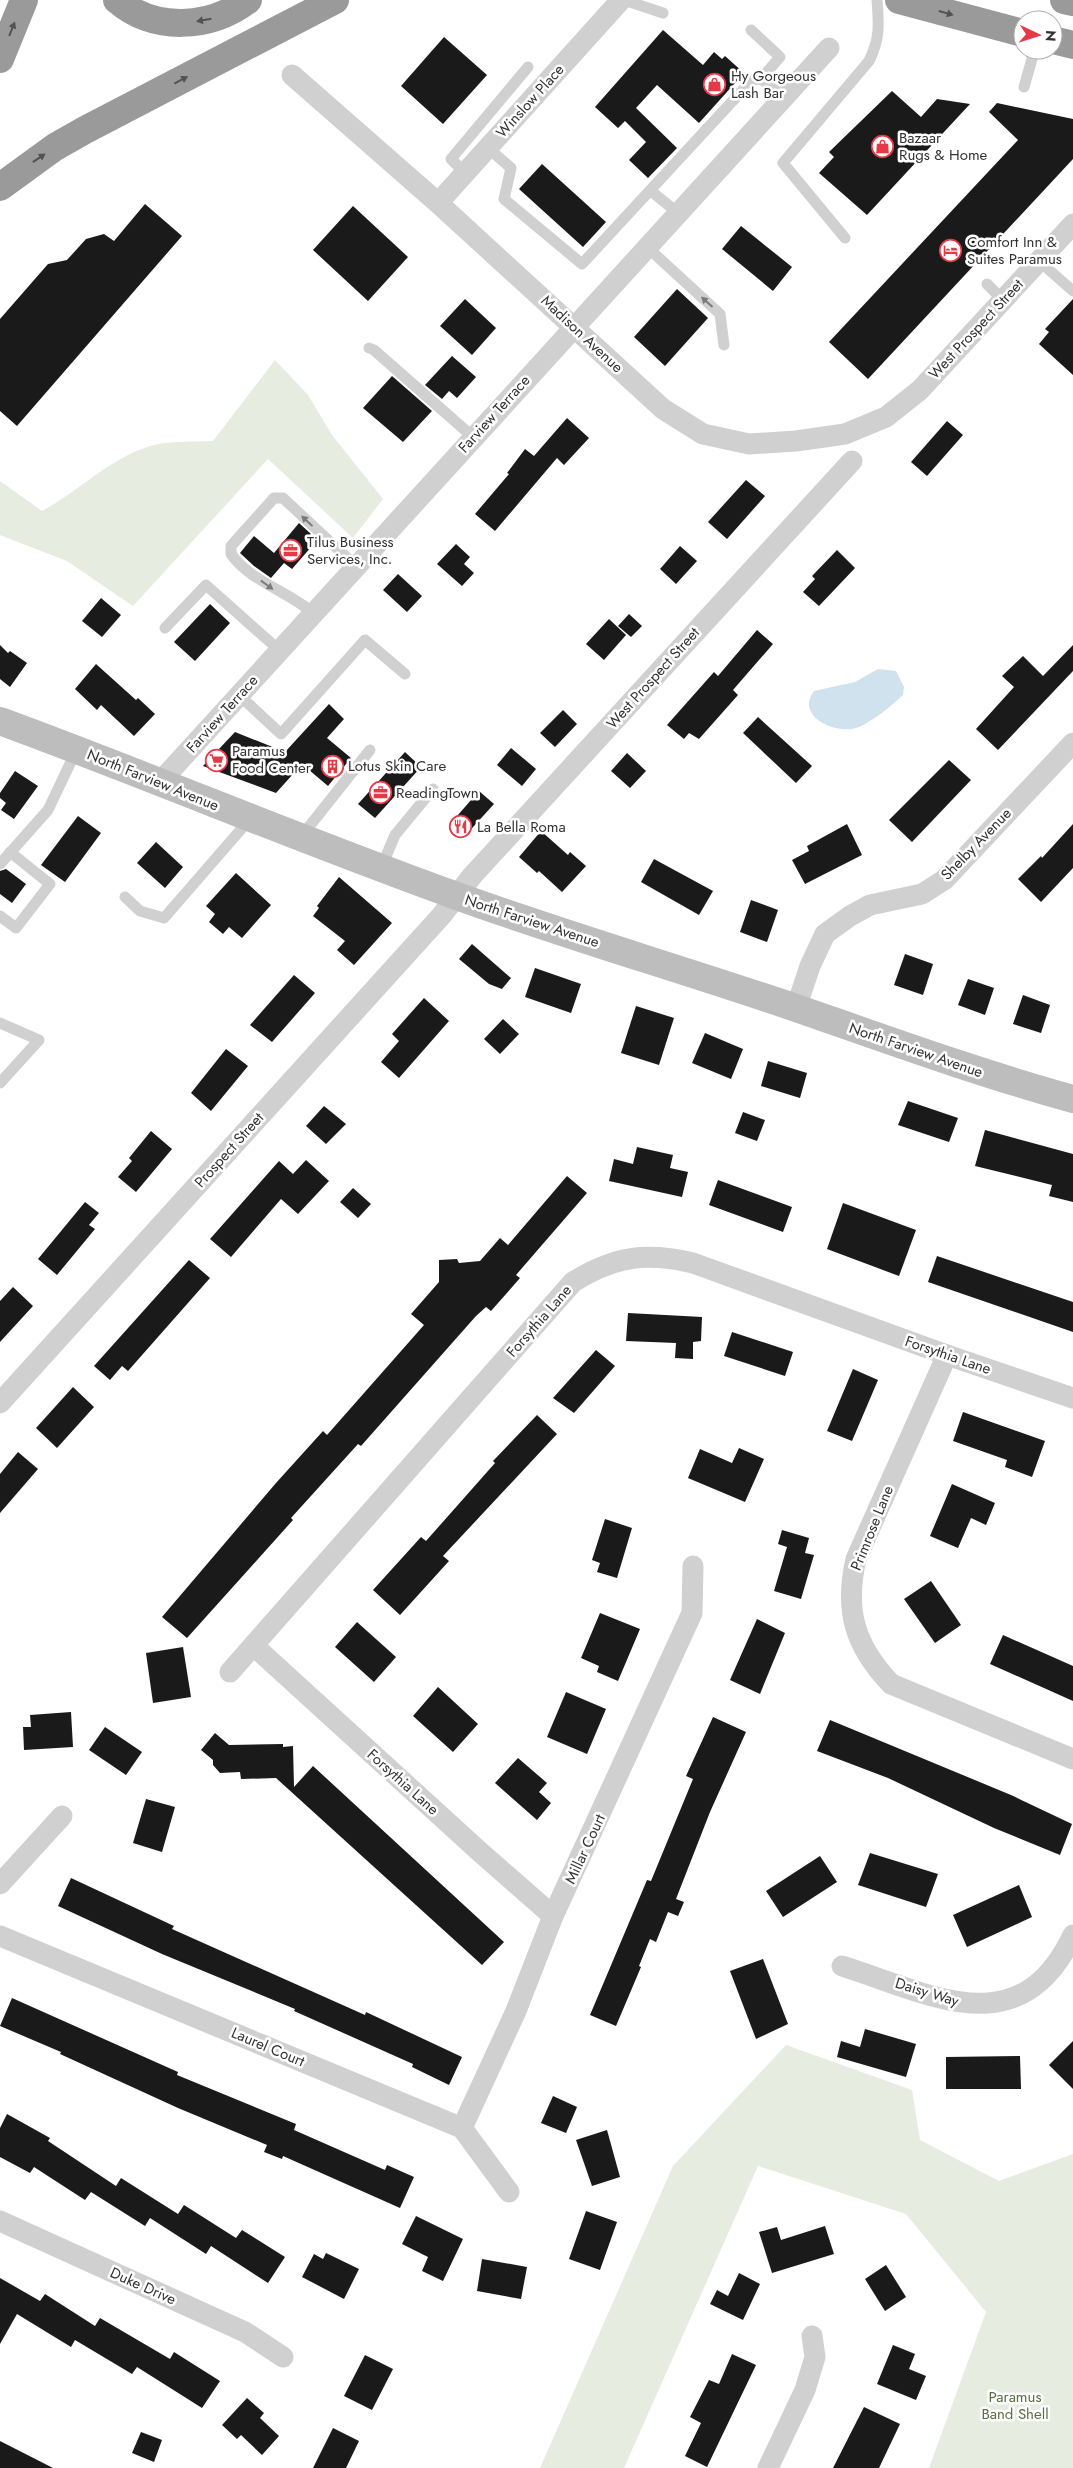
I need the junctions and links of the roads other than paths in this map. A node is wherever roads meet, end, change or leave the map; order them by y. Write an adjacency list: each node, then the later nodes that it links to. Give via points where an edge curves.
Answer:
1 (24, 0): 14 (highway, one-way to 1)
2 (116, 0): 3 (highway, one-way to 2, via 226,14 184,23 145,17)
3 (248, 0)
4 (335, 0): 23 (highway, one-way to 4, via 54,147)
5 (623, 0): 10 (lane); 21 (street, Winslow Place)
6 (877, 0): 28 (lane, via 877,44 869,61 783,163)
7 (899, 0): 12 (highway, one-way to 12)
8 (1064, 0): 9 (highway)
9 (1073, 2)
10 (664, 13)
11 (751, 30): 18 (lane, via 780,57)
12 (1013, 30)
13 (830, 48): 20 (street, Farview Terrace)
14 (0, 59)
15 (1032, 60): 19 (lane)
16 (528, 67): 22 (lane, via 451,159)
17 (292, 74): 25 (street, Madison Avenue)
18 (761, 79): 20 (lane); 24 (lane, via 752,80)
19 (1024, 87)
20 (784, 98): 26 (street, Farview Terrace)
21 (488, 148): 22 (street, Winslow Place); 24 (lane, via 511,168 504,199 582,264)
22 (465, 173): 25 (street, Winslow Place)
23 (0, 187)
24 (651, 191): 26 (lane)
25 (438, 203): 34 (street, Madison Avenue)
26 (678, 213): 29 (street, Farview Terrace)
27 (1073, 224): 30 (street, West Prospect Street)
28 (845, 238)
29 (647, 247): 34 (street, Farview Terrace); 35 (lane, one-way to 29, via 720,314)
30 (1039, 261): 32 (lane); 33 (street, West Prospect Street)
31 (987, 284): 33 (lane)
32 (1073, 290)
33 (1003, 300): 37 (street, West Prospect Street)
34 (574, 326): 37 (street, Madison Avenue, via 663,410 703,434 749,444 846,434 886,417); 38 (street, Farview Terrace)
35 (724, 344)
36 (369, 348): 38 (lane)
37 (920, 390)
38 (473, 438): 40 (street, Farview Terrace)
39 (852, 461): 57 (street, West Prospect Street)
40 (356, 566): 41 (street, Farview Terrace); 41 (lane, one-way to 41, via 283,498 274,498 231,546 231,554 269,587 301,603)
41 (313, 614): 43 (street, Farview Terrace)
42 (165, 628): 43 (lane, via 206,585)
43 (280, 650): 45 (street, Farview Terrace)
44 (406, 674): 45 (lane, via 366,640 282,734)
45 (240, 696): 50 (street, Farview Terrace)
46 (0, 721): 48 (street, North Farview Avenue)
47 (1073, 743): 60 (street, Shelby Avenue, via 944,880 922,894 870,905 825,934)
48 (77, 750): 50 (street, North Farview Avenue); 54 (lane, via 48,810)
49 (370, 750): 53 (lane)
50 (161, 782): 52 (street, North Farview Avenue)
51 (433, 789): 56 (lane, via 395,835)
52 (250, 819): 53 (street, North Farview Avenue); 58 (lane, via 164,918 140,911)
53 (300, 838): 56 (street, North Farview Avenue)
54 (10, 852): 55 (lane); 59 (lane, via 50,884 16,928)
55 (0, 864)
56 (381, 868): 57 (street, North Farview Avenue)
57 (456, 896): 60 (street, North Farview Avenue); 66 (street, Prospect Street, via 442,916)
58 (125, 897)
59 (0, 916)
60 (796, 1008): 63 (street, North Farview Avenue, via 928,1056)
61 (0, 1023): 62 (lane, via 39,1040)
62 (0, 1083)
63 (1073, 1099)
64 (947, 1355): 65 (street, Forsythia Lane); 68 (street, Forsythia Lane, via 669,1257 620,1260 595,1269 574,1282); 70 (street, Primrose Lane, via 856,1559 851,1581 855,1627 863,1648 891,1684)
65 (1073, 1398)
66 (0, 1403)
67 (693, 1566): 73 (street, Millar Court, via 692,1613)
68 (254, 1646): 69 (street, Forsythia Lane); 73 (street, Forsythia Lane)
69 (230, 1672)
70 (1073, 1759)
71 (62, 1816): 72 (street)
72 (0, 1884)
73 (553, 1916): 77 (street, Millar Court, via 516,2011)
74 (1073, 1935): 76 (street, Daisy Way, via 1049,1975 1029,1991 987,2005 957,2003)
75 (0, 1936): 77 (street, Laurel Court)
76 (842, 1966)
77 (462, 2128): 78 (street)
78 (509, 2192)
79 (0, 2221): 81 (street, Duke Drive, via 245,2332)
80 (812, 2336): 82 (street, via 815,2357 805,2390)
81 (283, 2357)
82 (768, 2468)

